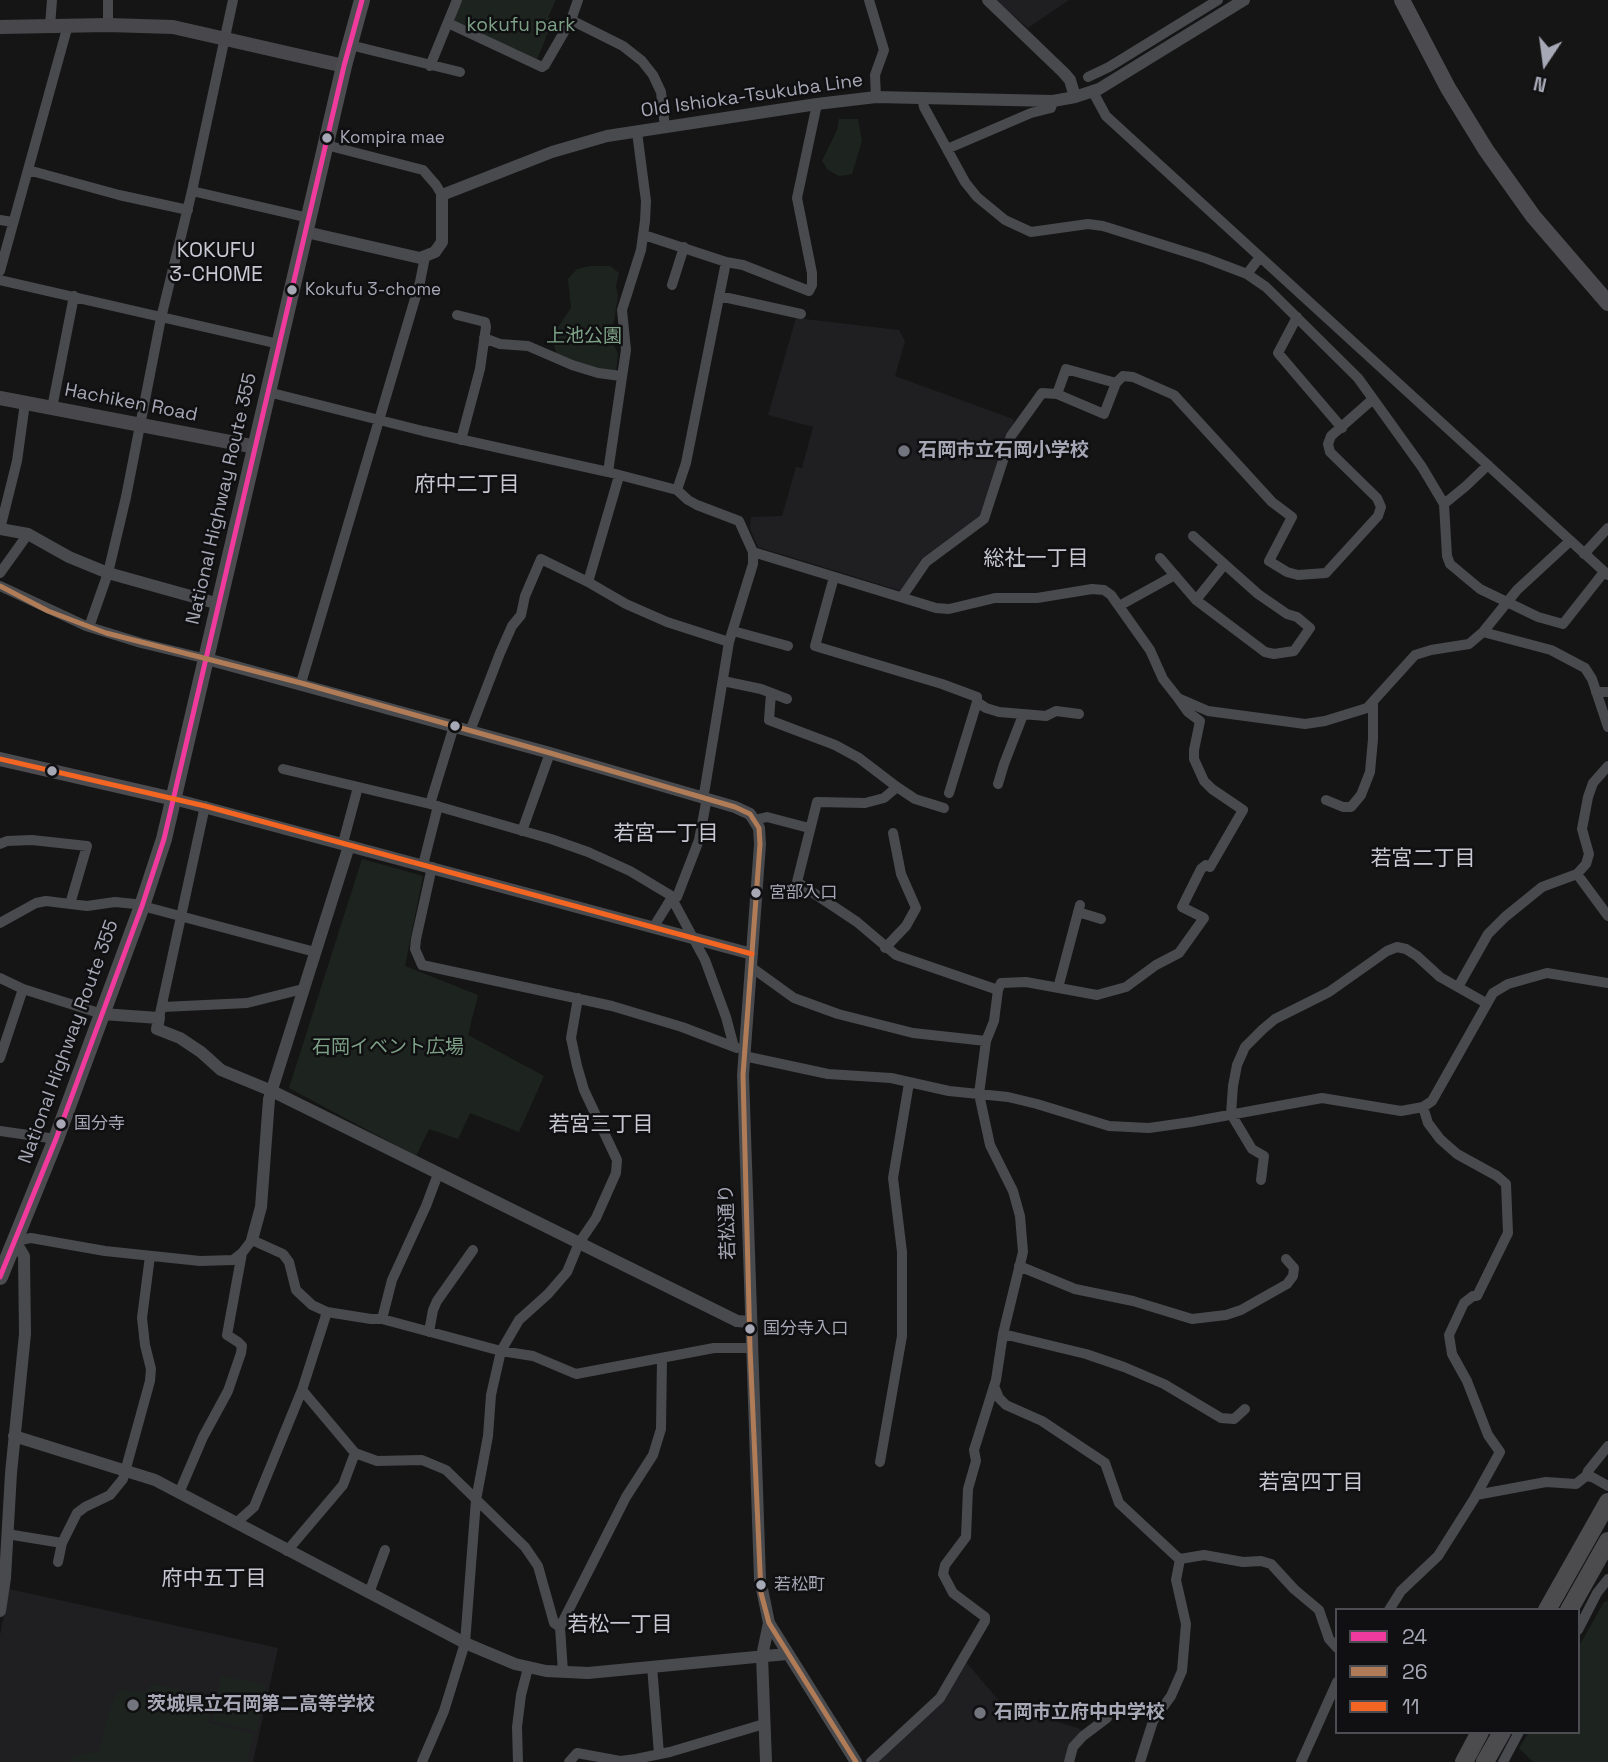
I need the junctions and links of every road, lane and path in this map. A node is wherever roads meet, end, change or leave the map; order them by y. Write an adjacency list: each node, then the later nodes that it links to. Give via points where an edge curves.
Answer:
1 (52, 0): 16 (street)
2 (108, 0): 15 (street)
3 (233, 0): 18 (street)
4 (362, 0): 19 (highway, National Highway Route 355)
5 (457, 0): 13 (street)
6 (578, 0): 12 (street)
7 (869, 0): 25 (street, via 884,50 875,75)
8 (988, 0): 27 (street, via 1064,73)
9 (1218, 0): 23 (street)
10 (1244, 0): 24 (street, Old Ishioka-Tsukuba Line)
11 (1402, 0): 52 (highway, via 1448,88 1499,169)
12 (571, 20): 13 (street, via 542,67); 30 (street, via 642,61 661,92)
13 (447, 23): 21 (street)
14 (68, 25): 15 (main road); 16 (main road); 34 (street)
15 (108, 25): 18 (main road, via 173,27)
16 (50, 26): 17 (main road)
17 (0, 27)
18 (225, 38): 20 (main road); 35 (street)
19 (350, 46): 20 (highway, National Highway Route 355); 21 (street)
20 (344, 66): 32 (highway, National Highway Route 355)
21 (430, 66): 22 (street)
22 (460, 72)
23 (1088, 77)
24 (1093, 92): 27 (street, Old Ishioka-Tsukuba Line); 44 (street, via 1106,116)
25 (876, 97): 26 (street, Old Ishioka-Tsukuba Line); 29 (street, Old Ishioka-Tsukuba Line)
26 (922, 97): 28 (street, Old Ishioka-Tsukuba Line); 33 (street)
27 (1075, 97): 28 (street, Old Ishioka-Tsukuba Line)
28 (1053, 101): 33 (street, via 1051,108)
29 (817, 104): 30 (street, Old Ishioka-Tsukuba Line); 45 (street, via 797,198 812,273 809,291)
30 (665, 128): 31 (street, Old Ishioka-Tsukuba Line)
31 (637, 132): 36 (street, Old Ishioka-Tsukuba Line, via 578,144); 41 (street, via 646,201)
32 (326, 145): 36 (street, via 423,170); 40 (highway, National Highway Route 355)
33 (947, 149): 47 (street, via 977,197 1031,232 1103,226)
34 (28, 170): 37 (street); 39 (street)
35 (192, 191): 37 (street); 40 (street)
36 (442, 195): 43 (street, via 442,242)
37 (188, 210): 56 (street)
38 (0, 220): 39 (street)
39 (12, 222): 46 (street)
40 (307, 225): 43 (street); 58 (highway, National Highway Route 355)
41 (644, 235): 42 (street); 59 (street, via 622,310 626,350)
42 (684, 247): 45 (street); 49 (street)
43 (425, 257): 67 (street)
44 (1260, 257): 47 (street); 72 (street)
45 (726, 262): 51 (street)
46 (0, 271)
47 (1247, 274): 55 (street)
48 (0, 280): 50 (street)
49 (672, 285)
50 (74, 296): 56 (street); 66 (street)
51 (719, 296): 53 (street); 74 (street)
52 (1608, 303)
53 (801, 314)
54 (457, 315): 57 (street, via 485,322)
55 (1297, 317): 64 (street); 69 (street, via 1278,353)
56 (161, 318): 58 (street); 68 (street)
57 (484, 338): 59 (street, via 528,346 572,365); 70 (street)
58 (279, 344): 61 (highway, National Highway Route 355)
59 (621, 376): 73 (street)
60 (1116, 383): 62 (street, via 1066,369); 62 (street, via 1104,414); 69 (street, via 1122,376 1133,377 1174,395 1272,502 1292,517 1269,561 1298,575 1326,573 1381,507 1330,452 1331,436)
61 (268, 392): 67 (street); 71 (highway, National Highway Route 355)
62 (1056, 394): 92 (street, via 1042,393 1011,436 984,519 926,562)
63 (0, 398): 65 (main road, Hachiken Road)
64 (1373, 400): 69 (street); 75 (street)
65 (25, 403): 66 (main road, Hachiken Road); 77 (street, via 18,461)
66 (52, 408): 68 (main road, Hachiken Road)
67 (378, 419): 70 (street); 104 (street)
68 (141, 425): 71 (main road, Hachiken Road); 85 (street)
69 (1342, 428)
70 (461, 440): 73 (street)
71 (256, 447): 95 (highway, National Highway Route 355)
72 (1488, 465): 75 (street); 80 (street)
73 (614, 474): 74 (street); 90 (street)
74 (677, 490): 81 (street, via 688,500 739,522)
75 (1444, 504): 94 (street, via 1450,564)
76 (1608, 528): 82 (street)
77 (0, 529): 78 (street)
78 (28, 534): 85 (street); 86 (street)
79 (1193, 536): 84 (street)
80 (1570, 541): 82 (street); 94 (street)
81 (753, 552): 89 (street); 98 (street)
82 (1584, 554): 87 (street)
83 (1160, 558): 88 (street)
84 (1224, 565): 93 (street); 93 (street, via 1310,628 1294,651 1265,652)
85 (108, 572): 95 (street); 97 (street)
86 (0, 573)
87 (1606, 574): 94 (street, via 1563,624)
88 (1175, 575): 93 (street); 96 (street)
89 (834, 577): 92 (street); 110 (street, via 815,646 942,684 977,697)
90 (588, 582): 100 (street, via 667,622); 116 (street, via 541,559)
91 (0, 586): 97 (street)
92 (902, 597): 96 (street, via 949,609 995,598 1037,598 1092,589 1104,590)
93 (1196, 600)
94 (1506, 603): 99 (street)
95 (219, 604): 102 (highway, National Highway Route 355)
96 (1119, 607): 108 (street)
97 (89, 627): 102 (street)
98 (733, 631): 100 (street); 101 (street)
99 (1483, 632): 105 (street, via 1551,650 1585,668); 111 (street, via 1469,643 1415,655)
100 (729, 642): 103 (street)
101 (788, 646)
102 (206, 659): 104 (street); 126 (highway, National Highway Route 355)
103 (723, 681): 107 (street); 125 (street)
104 (301, 683): 114 (street)
105 (1596, 692): 106 (street); 115 (street)
106 (1608, 692)
107 (771, 693): 109 (street); 123 (street, via 769,720 835,745)
108 (1178, 698): 111 (street, via 1208,711 1304,724 1325,722); 154 (street, via 1200,721 1194,759 1204,781 1243,810 1210,867 1206,864 1201,869 1182,906 1204,918 1179,953 1126,987 1097,995)
109 (787, 699)
110 (977, 702): 113 (street, via 999,712); 124 (street)
111 (1373, 703): 127 (street, via 1370,772 1361,795 1352,807)
112 (1079, 714): 113 (street)
113 (1023, 715): 121 (street)
114 (454, 726): 116 (street); 128 (street)
115 (1608, 727)
116 (470, 730): 117 (street)
117 (550, 753): 125 (street); 133 (street)
118 (0, 759): 126 (main road)
119 (1608, 766): 138 (street, via 1591,788 1582,829 1589,854)
120 (283, 769): 122 (street)
121 (998, 784)
122 (358, 787): 128 (street); 136 (street)
123 (897, 787): 130 (street, via 915,799); 132 (street, via 884,798 866,803 817,802)
124 (949, 793)
125 (704, 797): 131 (street, via 743,810); 139 (street, via 699,840)
126 (174, 799): 129 (street); 141 (highway, National Highway Route 355)
127 (1326, 800)
128 (434, 805): 133 (street); 137 (street)
129 (205, 806): 136 (street); 143 (street)
130 (944, 808)
131 (754, 820): 132 (street, via 767,817); 150 (street, 若松通り, via 760,844)
132 (809, 828): 148 (street, via 797,882 857,922)
133 (522, 831): 139 (street, via 588,852)
134 (893, 833): 148 (street, via 901,874 916,908)
135 (0, 844): 140 (street, via 32,840 87,846)
136 (346, 845): 137 (street); 149 (street)
137 (427, 866): 146 (street); 158 (street, via 415,949 422,965)
138 (1577, 874): 142 (street); 153 (street, via 1542,887 1505,917 1488,934)
139 (674, 900): 146 (street); 147 (street)
140 (70, 904): 141 (street); 145 (street, via 36,903)
141 (142, 906): 143 (street); 161 (highway, National Highway Route 355)
142 (1608, 916)
143 (181, 917): 149 (street); 160 (street)
144 (1101, 919): 154 (street, via 1079,909)
145 (0, 923)
146 (653, 928): 147 (street)
147 (694, 939): 150 (street); 163 (street)
148 (885, 948): 157 (street)
149 (315, 952): 156 (street)
150 (751, 960): 162 (street, via 794,998 838,1014 913,1033); 163 (street, 若松通り)
151 (0, 978): 155 (street)
152 (1608, 983): 159 (street, via 1547,973 1508,984)
153 (1458, 986): 159 (street); 169 (street, via 1406,949 1387,951 1346,981 1275,1019 1254,1037 1237,1065)
154 (1058, 988): 157 (street, via 1012,982 1001,983)
155 (23, 989): 161 (street); 164 (street)
156 (303, 989): 160 (street, via 247,1003); 166 (street)
157 (998, 990): 162 (street)
158 (578, 998): 163 (street, via 682,1027); 176 (street, via 571,1038 577,1066 617,1160 609,1192)
159 (1486, 1003): 168 (street, via 1436,1096)
160 (161, 1012): 161 (street); 166 (street, via 157,1029 180,1038 221,1070)
161 (102, 1014): 171 (highway, National Highway Route 355)
162 (986, 1041): 167 (street)
163 (741, 1051): 165 (street, via 828,1074); 185 (street, 若松通り)
164 (0, 1059)
165 (909, 1083): 167 (street); 197 (street, via 893,1178 902,1252 902,1336)
166 (272, 1091): 172 (street); 174 (street, via 265,1121 261,1208)
167 (979, 1094): 169 (street, via 1037,1104 1109,1126 1149,1128); 181 (street, via 990,1145 1020,1216 1023,1252)
168 (1423, 1107): 169 (street, via 1401,1111 1322,1098); 202 (street, via 1440,1139 1457,1154 1497,1175 1508,1191 1508,1233 1477,1296 1464,1303 1448,1335 1488,1435 1500,1452)
169 (1231, 1114): 173 (street, via 1252,1149 1264,1156)
170 (0, 1131): 171 (street)
171 (56, 1139): 175 (highway, National Highway Route 355)
172 (439, 1174): 176 (street); 184 (street, via 392,1280)
173 (1261, 1180)
174 (252, 1240): 178 (street); 183 (street, via 284,1254 296,1290)
175 (15, 1241): 179 (street, via 31,1238); 182 (highway, National Highway Route 355); 194 (street, via 24,1256 25,1334)
176 (579, 1243): 185 (street, via 737,1321); 189 (street, via 567,1272 519,1320)
177 (473, 1250): 186 (street, via 433,1310)
178 (242, 1253): 179 (street, via 233,1260); 201 (street, via 226,1335 239,1342 241,1353 228,1391)
179 (150, 1256): 198 (street, via 142,1318 150,1381)
180 (1286, 1259): 181 (street, via 1294,1268 1287,1284 1241,1310 1192,1319 1075,1289)
181 (1019, 1266): 187 (street)
182 (0, 1277)
183 (327, 1312): 184 (street); 192 (street)
184 (382, 1319): 186 (street)
185 (750, 1322): 188 (street, 若松通り)
186 (429, 1332): 189 (street)
187 (1003, 1334): 191 (street); 193 (street, via 1124,1367 1222,1418 1234,1419)
188 (750, 1348): 190 (street, via 714,1348); 219 (street, 若松通り, via 760,1579)
189 (501, 1351): 190 (street, via 533,1356 576,1374); 203 (street)
190 (662, 1359): 221 (street, via 661,1429 653,1455 626,1497)
191 (994, 1386): 211 (street, via 1006,1405 1042,1420 1105,1464 1119,1503); 241 (street, via 974,1450 967,1537 943,1574 953,1593 985,1617 985,1622 940,1698)
192 (302, 1391): 196 (street); 205 (street, via 254,1507)
193 (1245, 1409)
194 (14, 1436): 198 (street); 206 (street)
195 (1608, 1446): 199 (street, via 1588,1471)
196 (355, 1453): 203 (street, via 377,1461 430,1462 455,1477); 210 (street, via 343,1485)
197 (880, 1462)
198 (125, 1470): 201 (street); 208 (street, via 110,1495 77,1513)
199 (1589, 1477): 200 (street); 202 (street, via 1572,1485 1546,1482)
200 (1608, 1486)
201 (179, 1493): 205 (street)
202 (1476, 1495): 216 (street, via 1438,1556 1401,1591)
203 (476, 1500): 221 (street, via 525,1547 538,1566 554,1623); 222 (street)
204 (1608, 1502): 217 (highway)
205 (236, 1523): 210 (street)
206 (7, 1534): 208 (street); 215 (street)
207 (1608, 1541): 218 (highway)
208 (62, 1543): 212 (street)
209 (385, 1550): 214 (street)
210 (288, 1551): 214 (street)
211 (1181, 1559): 223 (street, via 1204,1555 1271,1564 1319,1610); 243 (street, via 1176,1580 1186,1624 1182,1671 1153,1721)
212 (58, 1562)
213 (1608, 1579): 220 (street)
214 (369, 1593): 222 (street)
215 (1, 1602)
216 (1390, 1608)
217 (1548, 1608)
218 (1570, 1608)
219 (769, 1623): 224 (street); 225 (street)
220 (1580, 1626)
221 (560, 1627): 228 (street)
222 (465, 1643): 227 (street); 236 (street)
223 (1335, 1646)
224 (788, 1654): 225 (street); 240 (street)
225 (762, 1656): 226 (street); 231 (street)
226 (652, 1665): 228 (street); 235 (street)
227 (528, 1668): 228 (street); 237 (street, via 517,1727)
228 (563, 1672)
229 (1335, 1686): 244 (street)
230 (1107, 1718): 242 (street, via 1073,1747)
231 (764, 1724): 235 (street); 239 (street)
232 (1479, 1734): 245 (highway)
233 (1501, 1734): 246 (highway)
234 (1518, 1734): 247 (street)
235 (659, 1754): 238 (street, via 620,1761 577,1753)
236 (422, 1762)
237 (519, 1762)
238 (569, 1762)
239 (766, 1762)
240 (856, 1762)
241 (872, 1762)
242 (1069, 1762)
243 (1140, 1762)
244 (1301, 1762)
245 (1464, 1762)
246 (1485, 1762)
247 (1503, 1762)

